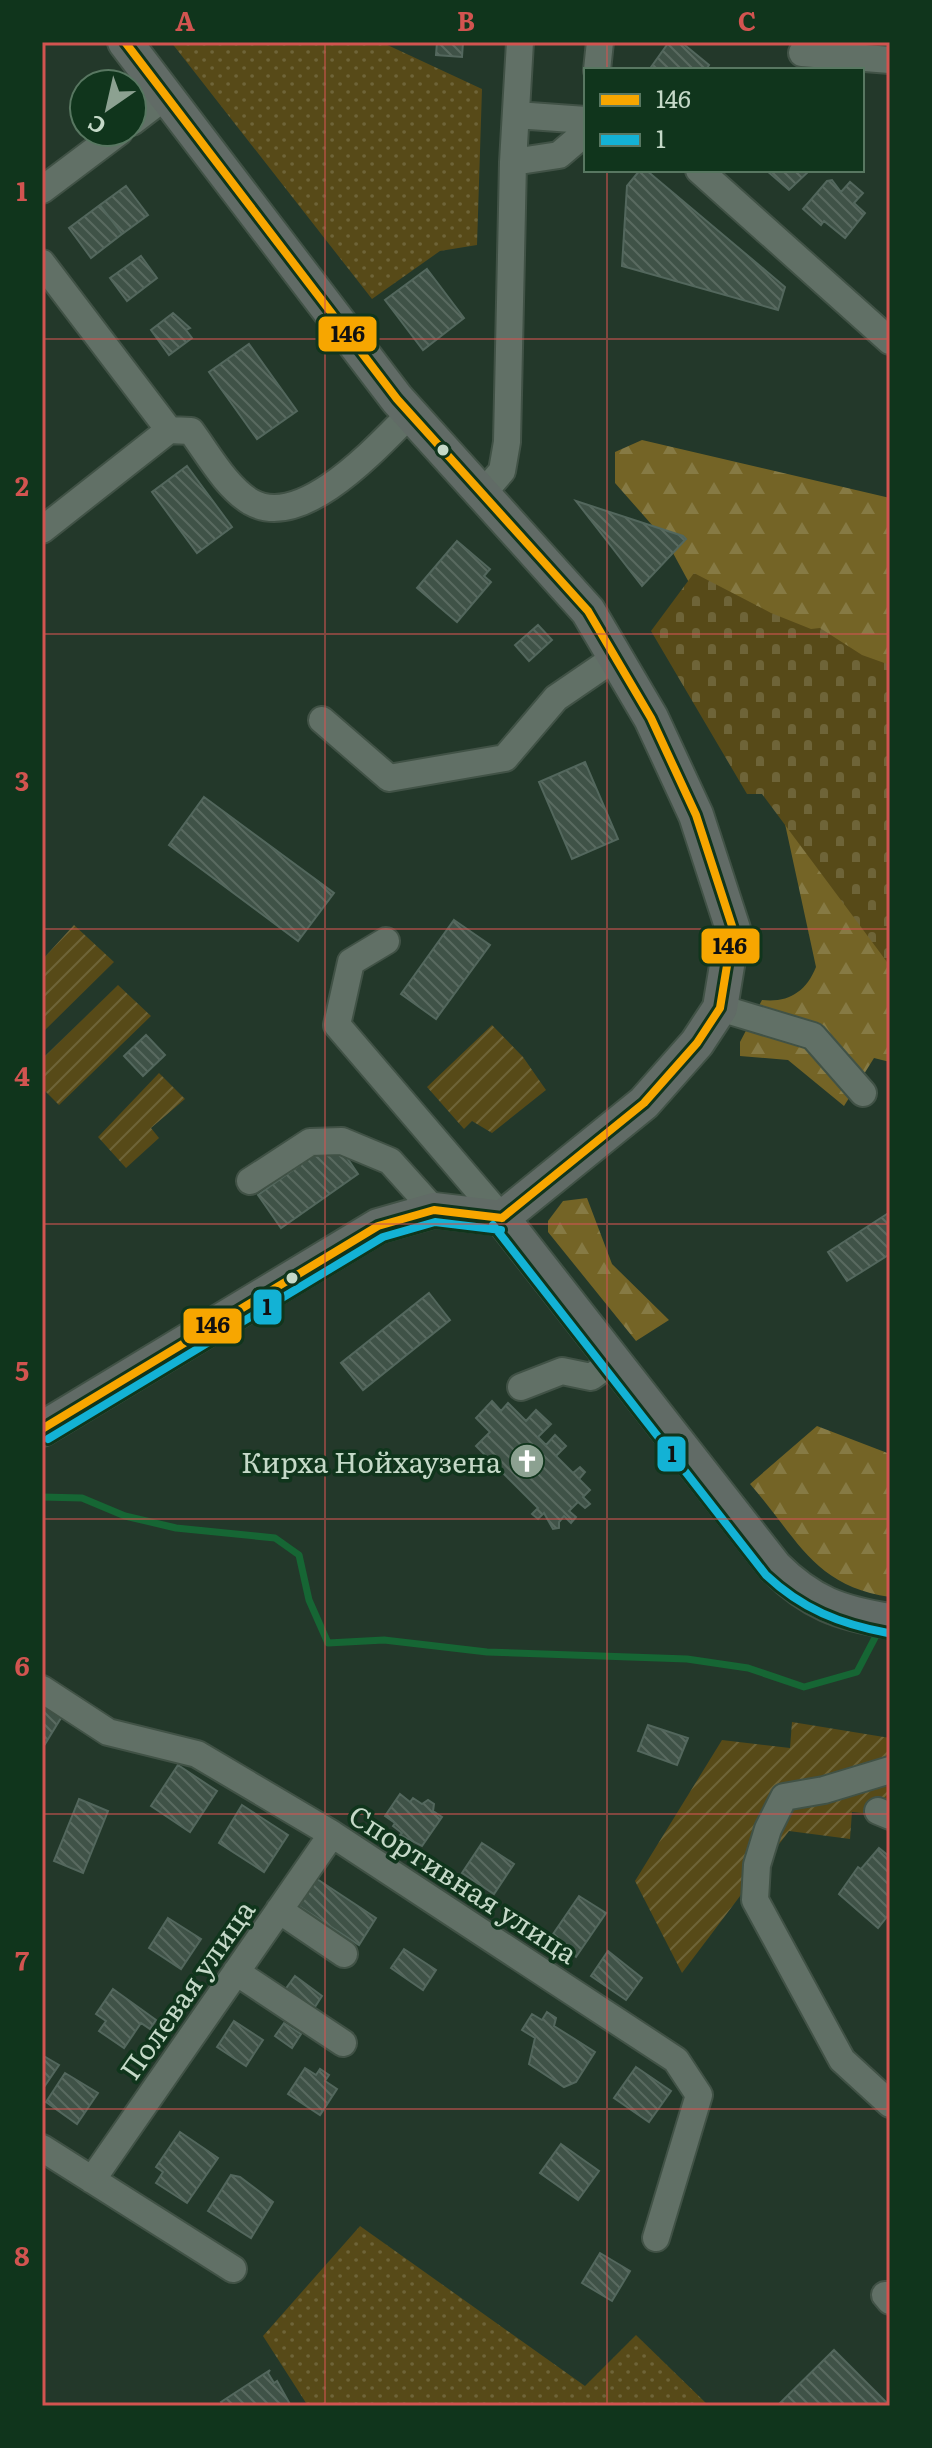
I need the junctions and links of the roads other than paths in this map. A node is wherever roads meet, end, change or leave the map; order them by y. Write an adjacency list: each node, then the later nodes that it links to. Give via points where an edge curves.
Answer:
1 (125, 42): 7 (main road)
2 (520, 42): 9 (street)
3 (600, 42): 6 (street)
4 (802, 53): 5 (street)
5 (890, 60)
6 (597, 68)
7 (166, 96): 8 (street); 18 (main road)
8 (148, 110)
9 (516, 115): 10 (street); 13 (street)
10 (584, 120)
11 (584, 134): 13 (street, via 559,155)
12 (98, 148): 15 (street)
13 (513, 162): 20 (street, via 507,442 502,471)
14 (701, 172): 17 (street)
15 (42, 190)
16 (42, 263): 19 (street)
17 (890, 341)
18 (410, 414): 19 (street, via 367,457 307,501 276,510 252,502 234,488 191,431); 20 (main road)
19 (169, 430): 21 (street)
20 (484, 492): 22 (main road, via 588,611)
21 (42, 530)
22 (616, 657): 23 (street, via 556,698 505,758 389,778); 25 (main road, via 696,815 733,929)
23 (322, 720)
24 (386, 941): 29 (street, via 351,962 337,1025)
25 (720, 1008): 26 (street, via 813,1036); 29 (main road, via 644,1103)
26 (863, 1093)
27 (250, 1181): 28 (street, via 310,1142 342,1141 390,1161)
28 (434, 1210): 29 (main road); 32 (main road, via 378,1226)
29 (502, 1218): 30 (main road)
30 (612, 1362): 31 (street, via 591,1377 562,1371); 33 (main road, via 799,1592 833,1609)
31 (521, 1387)
32 (42, 1429)
33 (890, 1621)
34 (42, 1689): 36 (street, Спортивная улица, via 108,1732 197,1754)
35 (890, 1770): 41 (street, via 784,1797 757,1865 755,1900 842,2060)
36 (332, 1834): 37 (street, Полевая улица); 44 (street, Спортивная улица, via 676,2060 699,2095)
37 (279, 1910): 38 (street); 39 (street, Полевая улица)
38 (344, 1954)
39 (236, 1972): 40 (street); 43 (street, Полевая улица)
40 (343, 2043)
41 (890, 2104)
42 (42, 2148): 43 (street)
43 (92, 2180): 45 (street)
44 (656, 2238)
45 (233, 2269)

